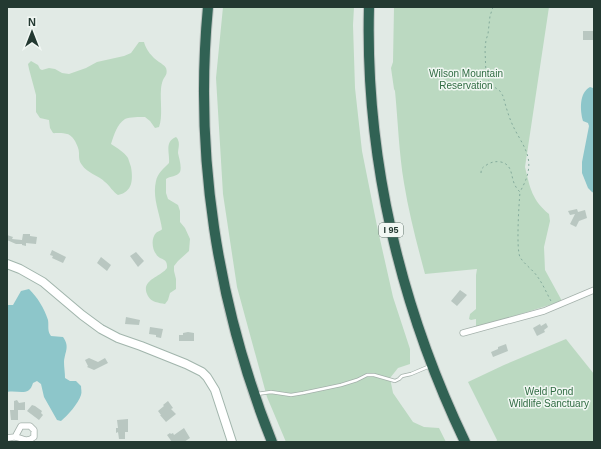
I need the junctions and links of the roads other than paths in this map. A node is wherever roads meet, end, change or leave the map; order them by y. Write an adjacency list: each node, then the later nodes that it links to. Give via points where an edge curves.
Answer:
1 (208, 7): 7 (highway, via 204,106 210,202 226,295)
2 (369, 7): 6 (highway, I 95, via 372,104 384,196 403,277)
3 (7, 264): 10 (street, via 43,282 100,329 202,372 215,390)
4 (594, 290): 5 (street, via 544,311)
5 (463, 333)
6 (432, 366): 7 (lane, via 402,376 395,381 367,375 341,386 303,393 291,395 271,392); 12 (highway, I 95)
7 (254, 395): 11 (highway)
8 (15, 437): 9 (street)
9 (7, 438)
10 (232, 442)
11 (272, 442)
12 (465, 442)

